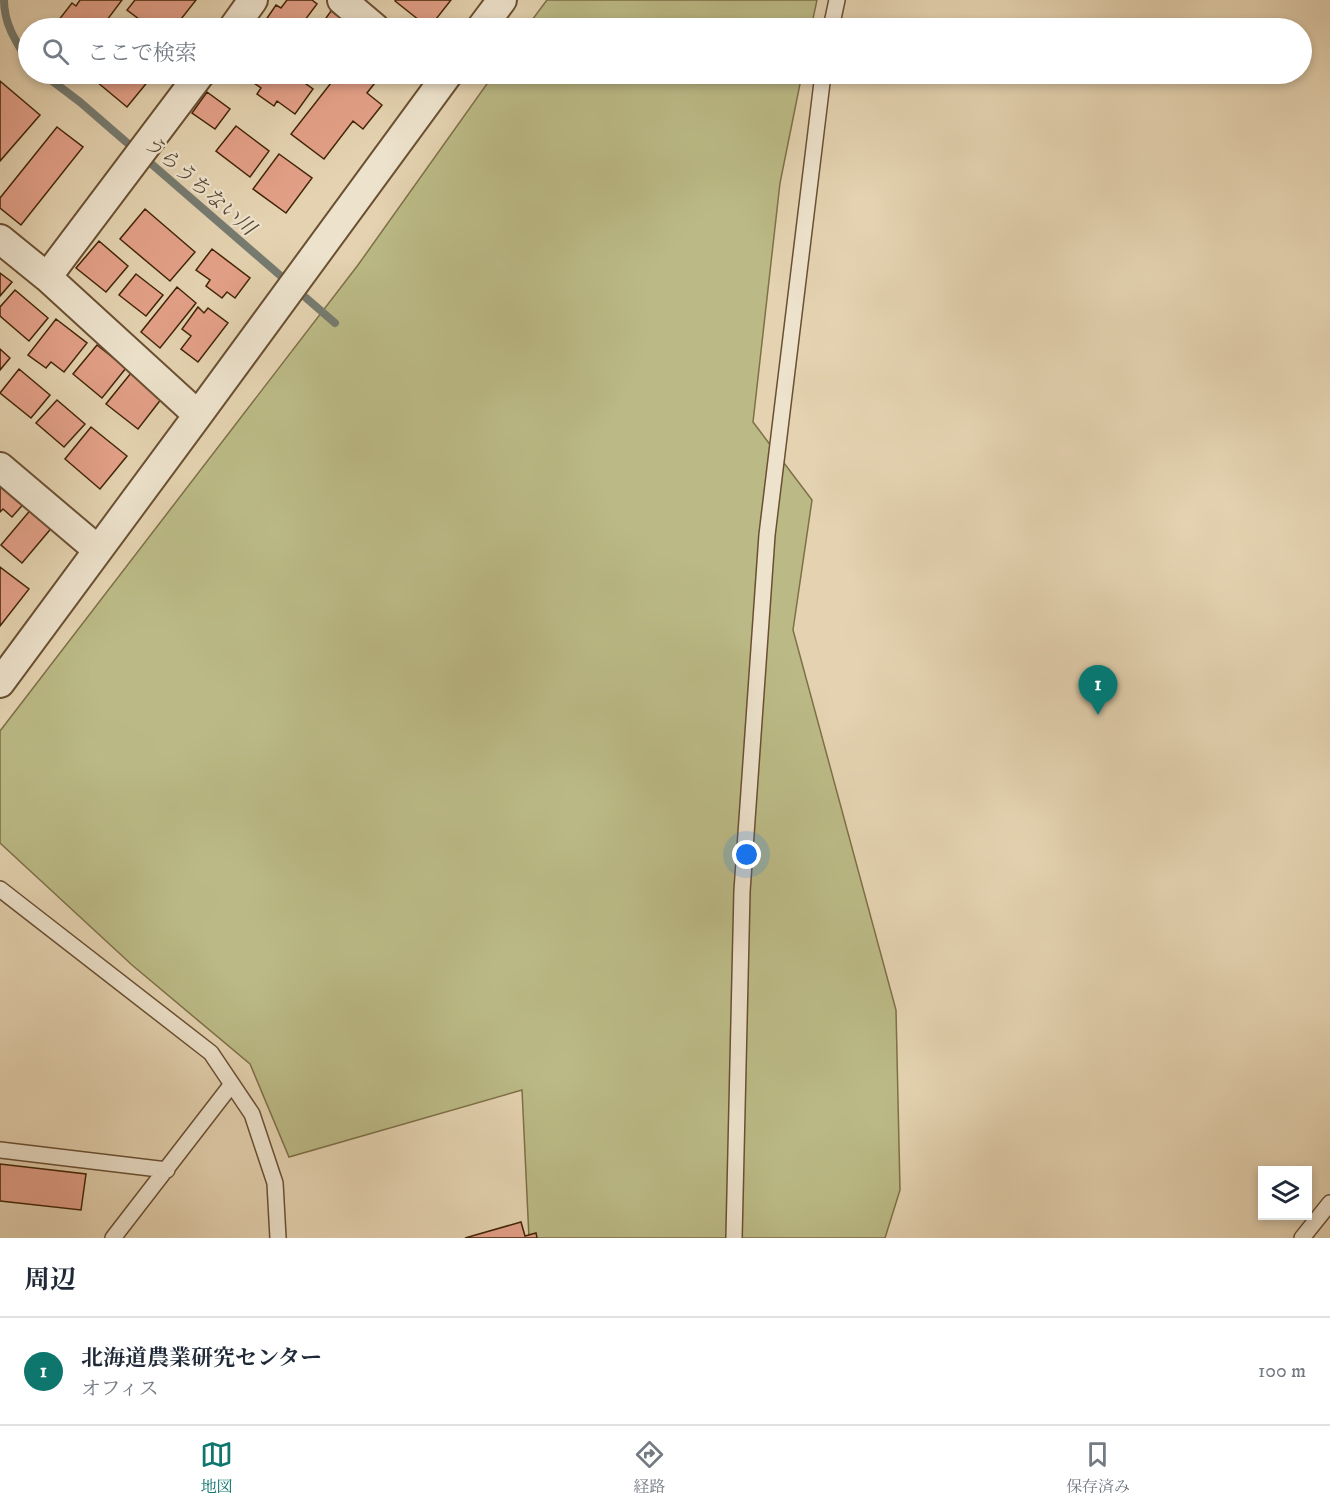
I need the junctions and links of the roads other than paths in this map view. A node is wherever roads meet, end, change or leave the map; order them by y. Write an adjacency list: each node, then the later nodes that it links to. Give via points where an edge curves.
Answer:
1 (254, 0): 5 (street)
2 (342, 0): 6 (street)
3 (502, 0): 7 (street)
4 (837, 0): 8 (lane)
5 (240, 18)
6 (363, 18)
7 (488, 18)
8 (833, 18)
9 (192, 84): 13 (street)
10 (433, 84): 14 (street)
11 (822, 84): 25 (lane, via 767,535 742,891)
12 (0, 239): 13 (street)
13 (47, 277): 14 (street)
14 (198, 415): 16 (street)
15 (0, 467): 16 (street)
16 (99, 550): 17 (street)
17 (0, 682)
18 (0, 889): 19 (lane, via 211,1053)
19 (232, 1084): 21 (lane); 24 (lane, via 252,1114 275,1183)
20 (0, 1150): 21 (lane)
21 (167, 1170): 23 (lane)
22 (1330, 1203): 26 (lane)
23 (113, 1238)
24 (278, 1238)
25 (734, 1238)
26 (1302, 1238)

